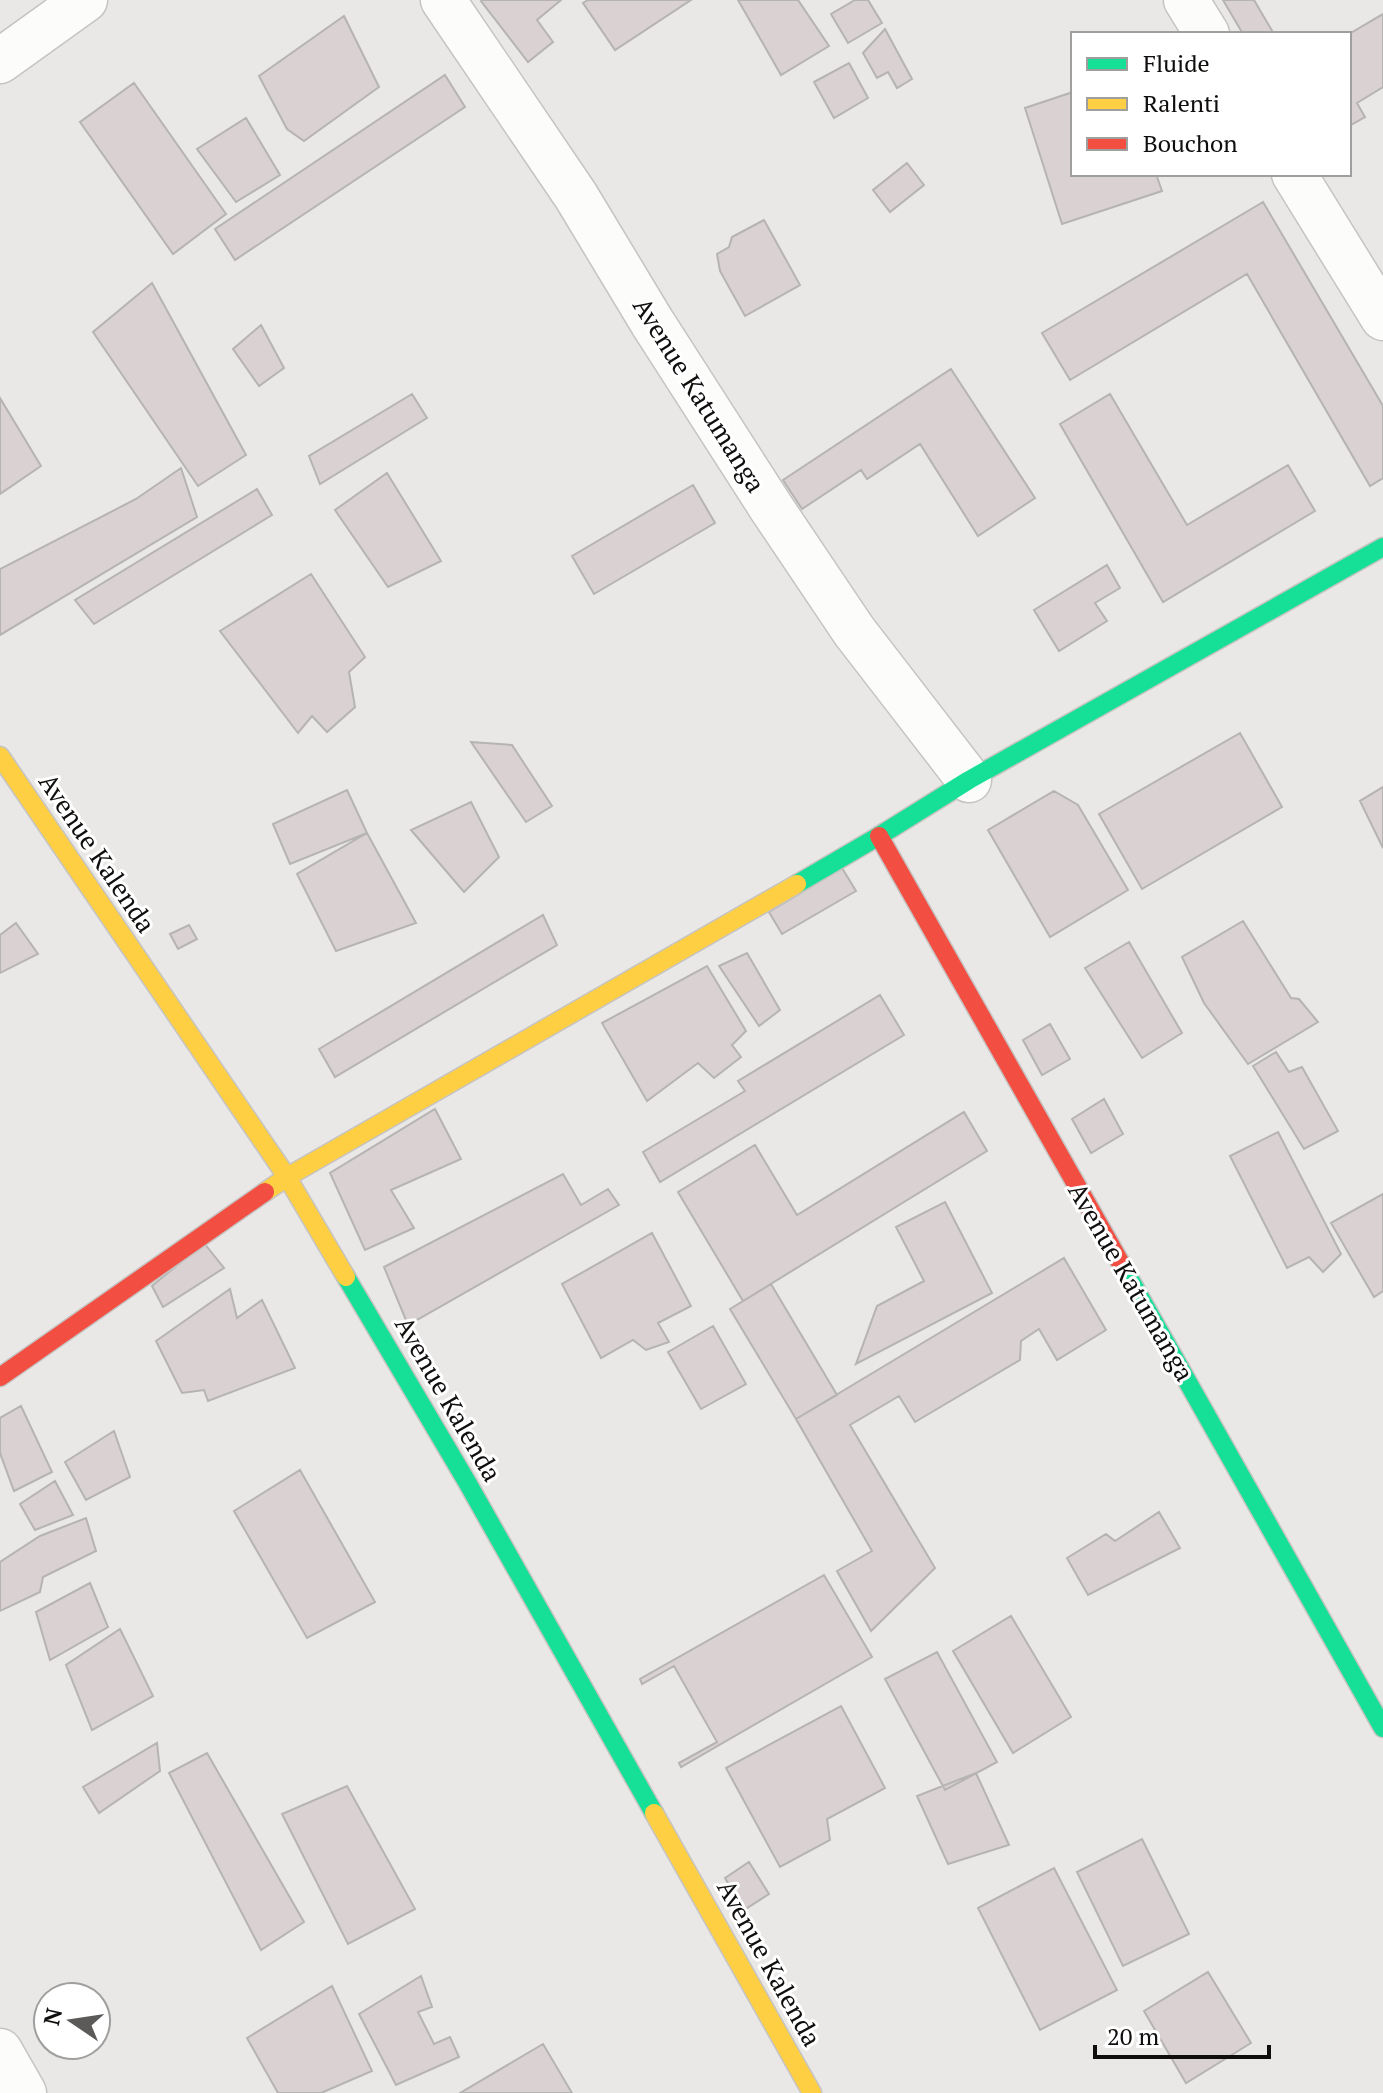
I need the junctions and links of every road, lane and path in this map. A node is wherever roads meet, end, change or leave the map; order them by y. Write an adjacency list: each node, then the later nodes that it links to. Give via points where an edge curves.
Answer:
1 (85, 0): 5 (street)
2 (443, 0): 10 (street, Avenue Katumanga, via 576,196 837,606)
3 (1186, 0): 4 (street)
4 (1206, 32)
5 (0, 61)
6 (1295, 176): 7 (street)
7 (1383, 318)
8 (1383, 547): 10 (street)
9 (0, 756): 12 (street, Avenue Kalenda)
10 (969, 780): 11 (street)
11 (879, 836): 12 (street); 14 (street, Avenue Katumanga)
12 (287, 1177): 13 (street); 17 (street, Avenue Kalenda, via 467,1482)
13 (0, 1377)
14 (1383, 1728)
15 (0, 2051): 16 (street)
16 (24, 2093)
17 (812, 2093)

